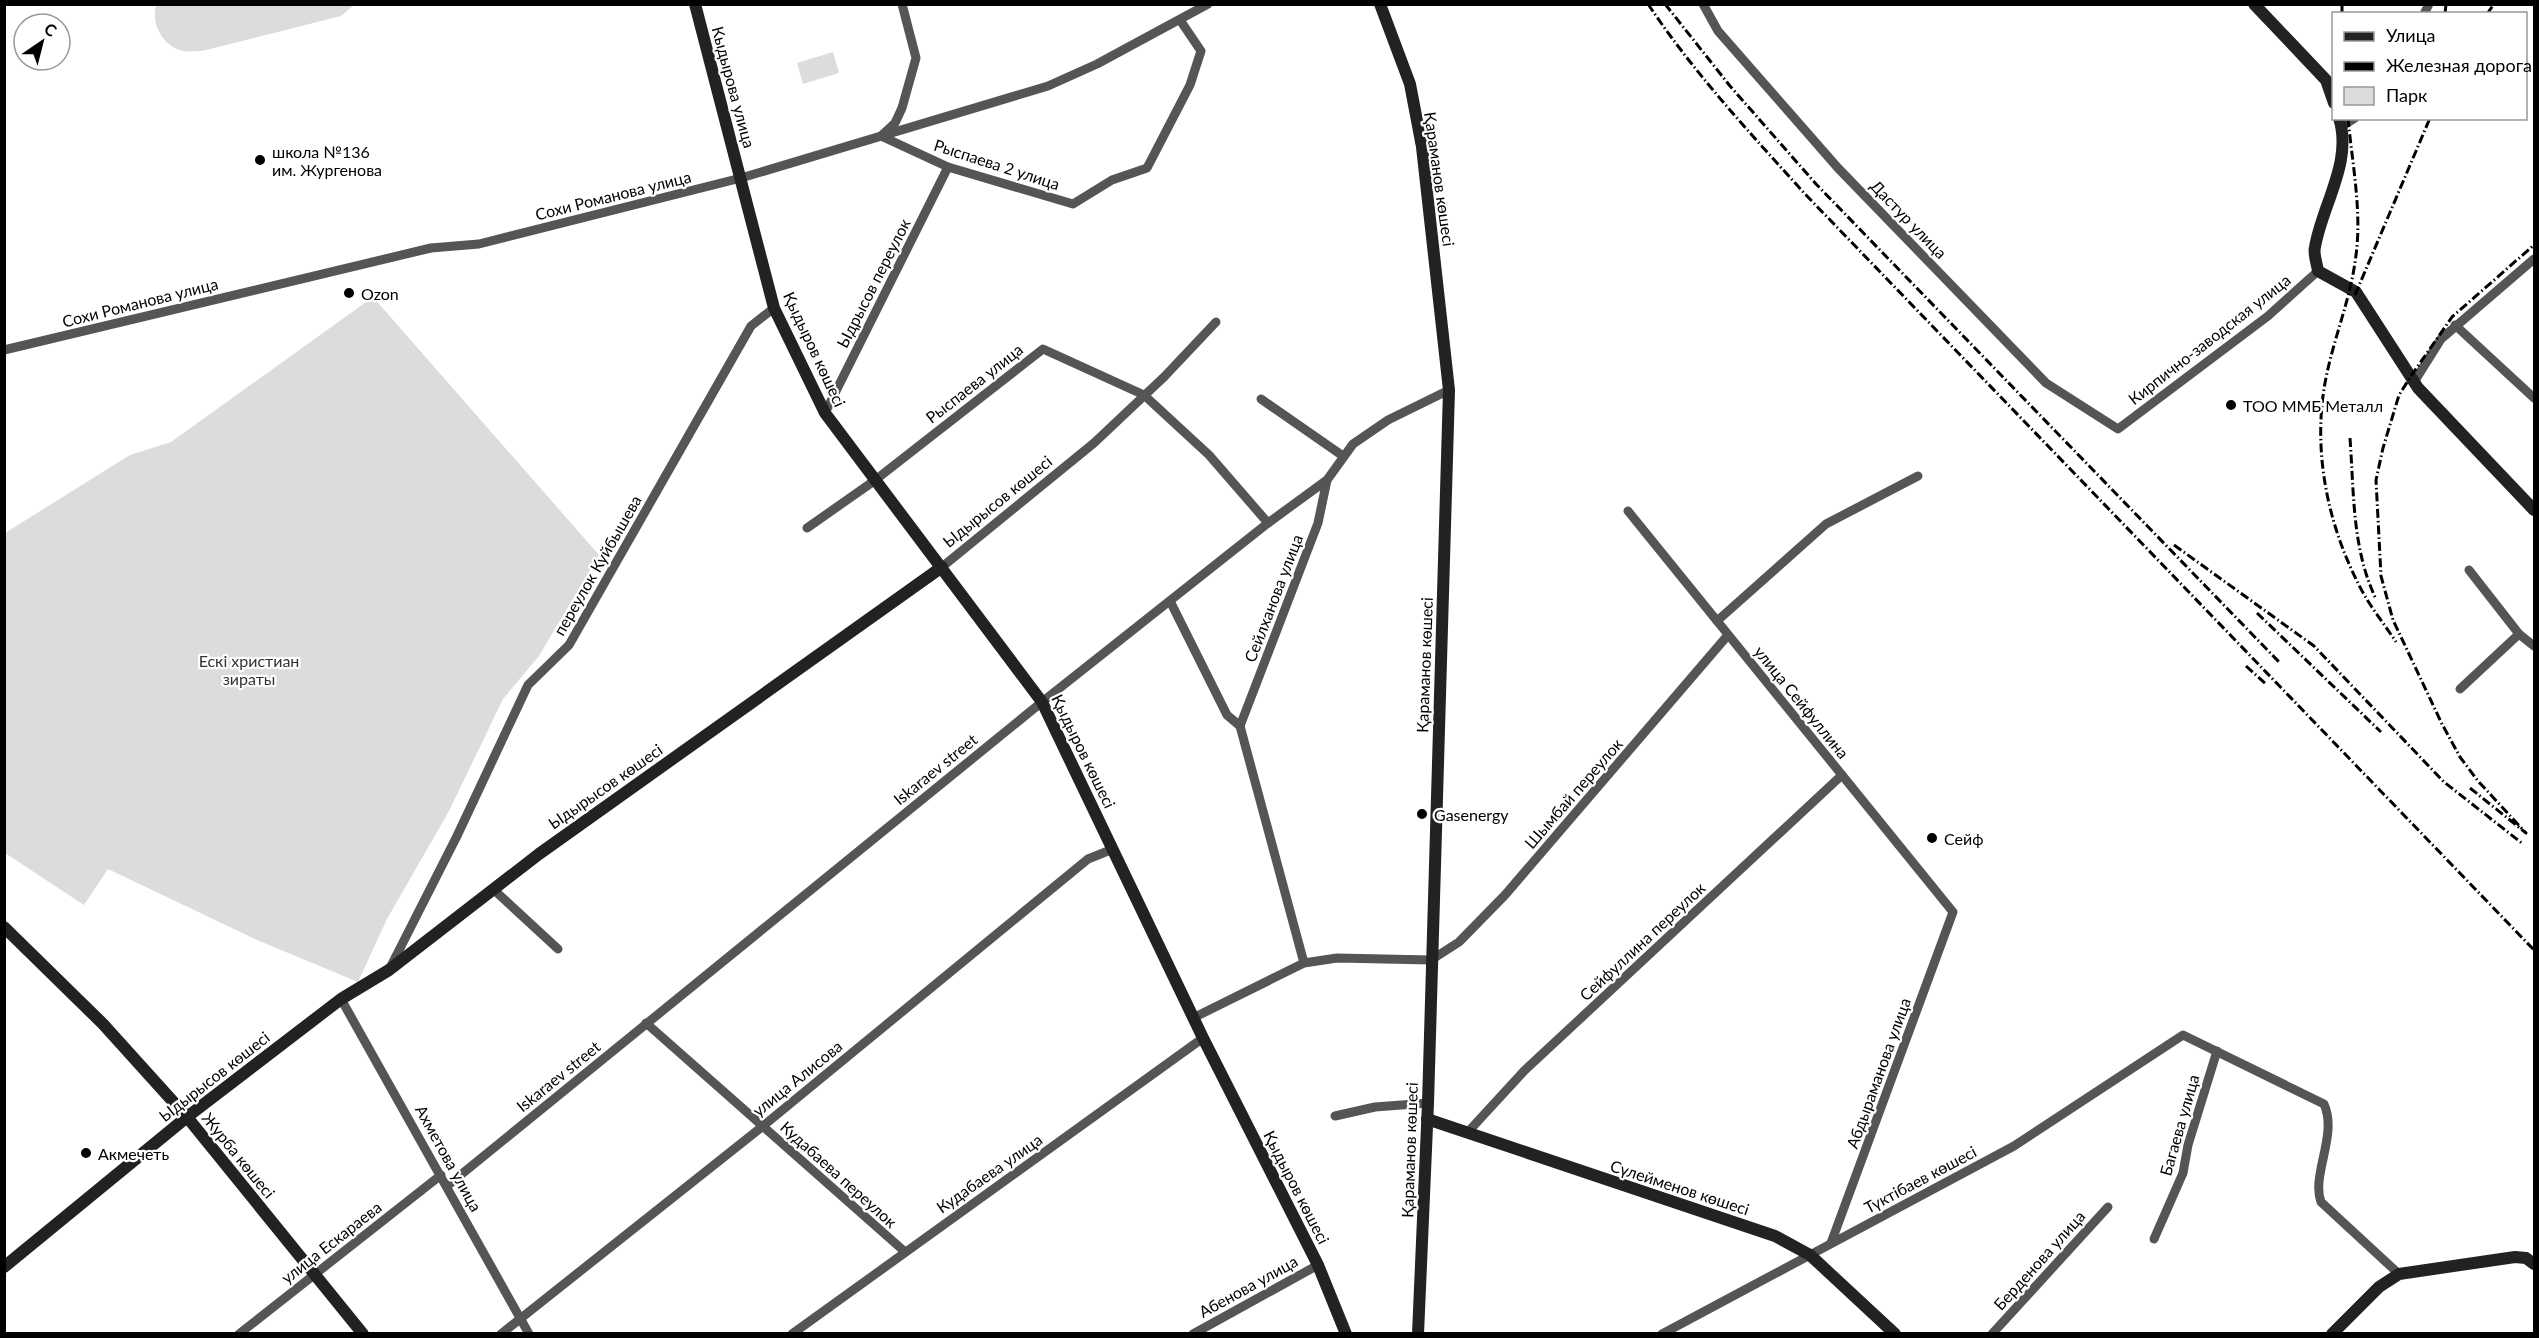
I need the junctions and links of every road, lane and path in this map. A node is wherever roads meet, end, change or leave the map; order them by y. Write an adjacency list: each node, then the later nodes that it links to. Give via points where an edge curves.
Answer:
1 (695, 4): 12 (street, Кыдырова улица)
2 (902, 4): 10 (street, via 916,58 899,116)
3 (1208, 4): 7 (street, Сохи Романова улица)
4 (1380, 4): 20 (street, Қараманов көшесі, via 1410,84 1422,147)
5 (1703, 4): 25 (street, Дастур улица, via 1718,31 1838,168 2046,383)
6 (2254, 4): 8 (street, via 2326,80)
7 (1180, 20): 10 (street, Сохи Романова улица, via 1048,86); 11 (street, Рыспаева 2 улица, via 1202,51 1190,85 1147,168 1112,180 1073,204)
8 (2332, 98)
9 (2340, 123): 14 (street, via 2342,158 2314,249)
10 (881, 136): 11 (street, Рыспаева 2 улица); 12 (street, Сохи Романова улица)
11 (948, 167): 24 (street, Ыдрысов переулок)
12 (741, 178): 15 (street, Қыдыров көшесі); 18 (street, Сохи Романова улица, via 479,244 431,248)
13 (2535, 259): 17 (street)
14 (2318, 271): 19 (street, via 2356,292); 25 (street, Кирпично-заводская улица, via 2268,316)
15 (774, 308): 24 (street, Қыдыров көшесі); 52 (street, переулок Куйбышева, via 751,326 569,645 528,685)
16 (1216, 322): 21 (street, Ыдырысов көшесі)
17 (2456, 325): 19 (street, via 2441,339); 22 (street)
18 (4, 350)
19 (2416, 385): 30 (street)
20 (1449, 390): 26 (street, Iskaraev street, via 1388,420 1353,444); 50 (street, Қараманов көшесі)
21 (1144, 396): 29 (street, Рыспаева улица, via 1043,349); 32 (street, Рыспаева улица, via 1209,455); 34 (street, Ыдырысов көшесі, via 1094,443)
22 (2535, 398)
23 (1261, 399): 26 (street)
24 (825, 412): 29 (street, Қыдыров көшесі)
25 (2118, 429)
26 (1343, 456): 28 (street, Iskaraev street)
27 (1918, 476): 37 (street, via 1826,524)
28 (1327, 480): 32 (street, Iskaraev street); 43 (street, Сейлханова улица, via 1318,523)
29 (874, 481): 33 (street, Рыспаева улица); 34 (street, Қыдыров көшесі)
30 (2535, 510)
31 (1628, 511): 37 (street, улица Сейфуллина)
32 (1268, 523): 36 (street, Iskaraev street)
33 (807, 528)
34 (942, 567): 42 (street, Қыдыров көшесі); 46 (street, Ыдырысов көшесі)
35 (2469, 570): 38 (street)
36 (1170, 601): 42 (street, Iskaraev street); 43 (street, via 1227,715)
37 (1717, 621): 39 (street, улица Сейфуллина)
38 (2519, 634): 40 (street); 41 (street)
39 (1728, 635): 44 (street, улица Сейфуллина); 50 (street, Шымбай переулок, via 1505,895 1459,942)
40 (2535, 646)
41 (2460, 689)
42 (1042, 702): 45 (street, Қыдыров көшесі); 55 (street, Iskaraev street)
43 (1240, 726): 51 (street)
44 (1842, 775): 47 (street, улица Сейфуллина); 63 (street, Сейфуллина переулок, via 1524,1071)
45 (1113, 849): 54 (street, Қыдыров көшесі); 62 (street, улица Алисова, via 1088,859)
46 (493, 889): 49 (street); 52 (street, Ыдырысов көшесі)
47 (1953, 912): 68 (street, Абдыраманова улица)
48 (4, 927): 60 (street, Журба көшесі, via 103,1024)
49 (558, 949)
50 (1431, 960): 51 (street, via 1337,958); 58 (street, Қараманов көшесі)
51 (1304, 963): 54 (street)
52 (389, 970): 53 (street, Ыдырысов көшесі)
53 (341, 999): 60 (street, Ыдырысов көшесі); 64 (street, Ахметова улица)
54 (1195, 1017): 56 (street, Қыдыров көшесі)
55 (646, 1023): 62 (street, Кудабаева переулок); 65 (street, Iskaraev street)
56 (1203, 1038): 69 (street, Кудабаева улица); 72 (street, Қыдыров көшесі)
57 (2217, 1051): 67 (street, Багаева улица, via 2183,1173); 68 (street, Түктібаев көшесі, via 2182,1035 2014,1146); 74 (street, via 2325,1104 2327,1149 2318,1193 2321,1202)
58 (1428, 1103): 59 (street, via 1375,1107); 61 (street, Қараманов көшесі)
59 (1335, 1116)
60 (187, 1117): 73 (street, Ыдырысов көшесі); 75 (street, Журба көшесі)
61 (1427, 1119): 63 (street, Сүлейменов көшесі); 84 (street, Қараманов көшесі)
62 (763, 1126): 69 (street, Кудабаева переулок); 76 (street, улица Алисова)
63 (1467, 1134): 70 (street, Сүлейменов көшесі, via 1775,1236)
64 (441, 1175): 65 (street, Ахметова улица); 75 (street, улица Ескараева)
65 (447, 1186): 76 (street, Ахметова улица)
66 (2108, 1207): 87 (street, Берденова улица)
67 (2154, 1239)
68 (1831, 1244): 70 (street, Түктібаев көшесі)
69 (904, 1251): 81 (street, Кудабаева улица)
70 (1810, 1255): 85 (street, Түктібаев көшесі); 86 (street, Сүлейменов көшесі)
71 (2530, 1261): 74 (street)
72 (1318, 1264): 82 (street, Абенова улица); 83 (street, Қыдыров көшесі)
73 (4, 1267)
74 (2399, 1274): 88 (street, via 2379,1287)
75 (314, 1275): 77 (street, улица Ескараева); 78 (street, Журба көшесі)
76 (521, 1318): 79 (street, улица Алисова); 80 (street, Ахметова улица)
77 (239, 1334)
78 (363, 1334)
79 (501, 1334)
80 (529, 1334)
81 (792, 1334)
82 (1193, 1334)
83 (1346, 1334)
84 (1418, 1334)
85 (1662, 1334)
86 (1895, 1334)
87 (1992, 1334)
88 (2332, 1334)

